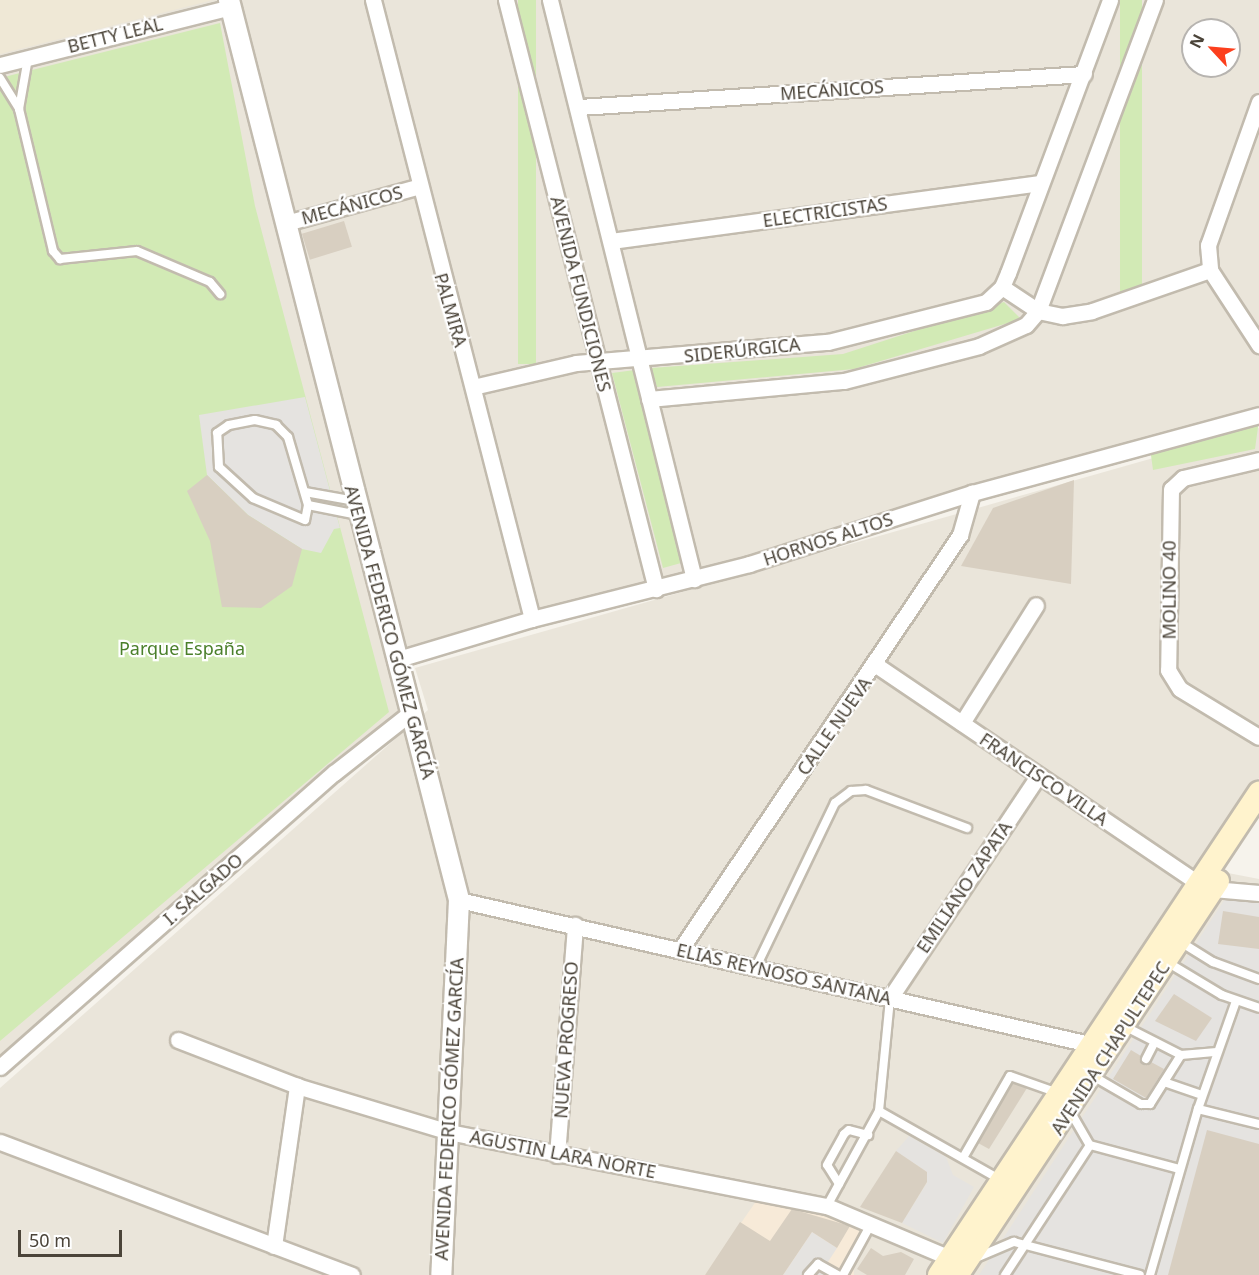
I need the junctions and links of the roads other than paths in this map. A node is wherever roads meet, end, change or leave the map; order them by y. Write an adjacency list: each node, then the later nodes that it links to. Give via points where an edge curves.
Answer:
1 (373, 0): 15 (street, PALMIRA)
2 (506, 0): 23 (street, AVENIDA FUNDICIONES)
3 (550, 0): 12 (street)
4 (1110, 0): 9 (street)
5 (1155, 0): 21 (street)
6 (230, 4): 7 (street, BETTY LEAL); 16 (street, AVENIDA FEDERICO GÓMEZ GARCÍA)
7 (28, 57): 8 (street, BETTY LEAL); 13 (lane)
8 (0, 65)
9 (1084, 74): 12 (street, MECÁNICOS); 14 (street)
10 (0, 78): 13 (lane)
11 (1259, 102): 18 (street, via 1214,223 1208,245)
12 (579, 107): 17 (street)
13 (19, 109): 20 (lane, via 53,251 60,260 137,251 210,282)
14 (1040, 183): 17 (street, ELECTRICISTAS); 19 (street)
15 (417, 187): 16 (street, MECÁNICOS); 25 (street, PALMIRA)
16 (286, 223): 32 (street, AVENIDA FEDERICO GÓMEZ GARCÍA)
17 (611, 240): 24 (street)
18 (1210, 270): 21 (street, via 1092,311 1062,316); 22 (street)
19 (1002, 287): 21 (street); 24 (street, SIDERÚRGICA, via 976,306 828,342)
20 (220, 294)
21 (1038, 311): 26 (street, via 1026,325 979,346 885,373 789,389)
22 (1259, 345)
23 (598, 361): 24 (street, SIDERÚRGICA); 25 (street, SIDERÚRGICA); 34 (street, AVENIDA FUNDICIONES)
24 (639, 361): 26 (street)
25 (473, 387): 36 (street, PALMIRA)
26 (649, 399): 33 (street)
27 (1259, 415): 30 (street, HORNOS ALTOS)
28 (1259, 460): 41 (street, MOLINO 40, via 1183,478 1170,489 1168,670 1180,689)
29 (305, 492): 31 (lane); 31 (lane, via 288,437 276,425 255,420 236,424 224,427 215,440 222,473 253,498 298,520 306,519); 32 (lane)
30 (972, 493): 33 (street, HORNOS ALTOS); 38 (street, CALLE NUEVA, via 960,535)
31 (308, 506): 32 (lane)
32 (356, 508): 37 (street, AVENIDA FEDERICO GÓMEZ GARCÍA)
33 (694, 579): 34 (street, HORNOS ALTOS)
34 (656, 589): 36 (street, HORNOS ALTOS)
35 (1036, 605): 40 (street)
36 (532, 619): 37 (street, HORNOS ALTOS)
37 (395, 660): 39 (street, AVENIDA FEDERICO GÓMEZ GARCÍA)
38 (876, 665): 40 (street, FRANCISCO VILLA); 51 (street, CALLE NUEVA)
39 (409, 714): 48 (street, AVENIDA FEDERICO GÓMEZ GARCÍA); 65 (street, I. SALGADO, via 334,773)
40 (962, 723): 42 (street, FRANCISCO VILLA)
41 (1259, 738)
42 (1038, 776): 46 (street, FRANCISCO VILLA); 55 (street, EMILIANO ZAPATA)
43 (1259, 793): 46 (main road)
44 (1259, 818): 46 (main road, AVENIDA CHAPULTEPEC)
45 (967, 828): 53 (lane, via 866,790 851,791 835,803)
46 (1206, 886): 47 (street); 50 (main road, AVENIDA CHAPULTEPEC)
47 (1259, 892)
48 (459, 900): 49 (street, ELIAS REYNOSO SANTANA); 74 (street, AVENIDA FEDERICO GÓMEZ GARCÍA)
49 (574, 926): 51 (street, ELIAS REYNOSO SANTANA); 78 (street, NUEVA PROGRESO)
50 (1172, 937): 52 (main road, AVENIDA CHAPULTEPEC); 54 (lane, via 1213,962)
51 (680, 950): 53 (street, ELIAS REYNOSO SANTANA)
52 (1159, 957): 56 (lane); 58 (main road, AVENIDA CHAPULTEPEC)
53 (756, 967): 55 (street, ELIAS REYNOSO SANTANA)
54 (1259, 979)
55 (890, 998): 61 (street, ELIAS REYNOSO SANTANA); 72 (lane)
56 (1236, 1000): 57 (lane); 62 (lane)
57 (1259, 1008)
58 (1117, 1022): 60 (lane); 61 (main road, AVENIDA CHAPULTEPEC)
59 (178, 1040): 68 (street, AGUSTIN LARA NORTE)
60 (1154, 1043): 63 (lane); 64 (lane)
61 (1101, 1047): 66 (main road, AVENIDA CHAPULTEPEC)
62 (1217, 1052): 63 (lane); 69 (lane)
63 (1181, 1055): 67 (lane)
64 (1146, 1059)
65 (0, 1067)
66 (1085, 1071): 67 (lane, via 1147,1106); 70 (main road, AVENIDA CHAPULTEPEC)
67 (1164, 1082): 69 (lane)
68 (297, 1086): 74 (street, AGUSTIN LARA NORTE); 86 (street)
69 (1202, 1095): 71 (lane)
70 (1065, 1102): 77 (lane); 79 (lane, via 1010,1076); 82 (main road); 82 (main road, AVENIDA CHAPULTEPEC, via 1045,1148)
71 (1198, 1109): 73 (lane); 80 (lane)
72 (879, 1111): 75 (lane); 79 (lane)
73 (1259, 1124)
74 (449, 1132): 78 (street, AGUSTIN LARA NORTE); 89 (street, AVENIDA FEDERICO GÓMEZ GARCÍA)
75 (868, 1135): 81 (lane); 81 (lane, via 849,1130 844,1134 827,1165)
76 (0, 1142): 86 (street)
77 (1090, 1145): 80 (lane); 85 (lane)
78 (557, 1155): 83 (street, AGUSTIN LARA NORTE)
79 (964, 1156): 82 (lane)
80 (1179, 1169): 95 (lane)
81 (839, 1184): 83 (lane)
82 (1009, 1186): 87 (main road, AVENIDA CHAPULTEPEC)
83 (827, 1206): 84 (street, AGUSTIN LARA NORTE)
84 (872, 1223): 87 (street, AGUSTIN LARA NORTE); 92 (lane)
85 (1025, 1243): 87 (lane, via 1002,1243); 93 (lane); 94 (lane)
86 (273, 1246): 88 (street)
87 (953, 1270)
88 (352, 1275)
89 (441, 1275)
90 (808, 1275): 91 (lane, via 822,1264)
91 (838, 1275)
92 (843, 1275)
93 (1005, 1275)
94 (1140, 1275)
95 (1150, 1275)

